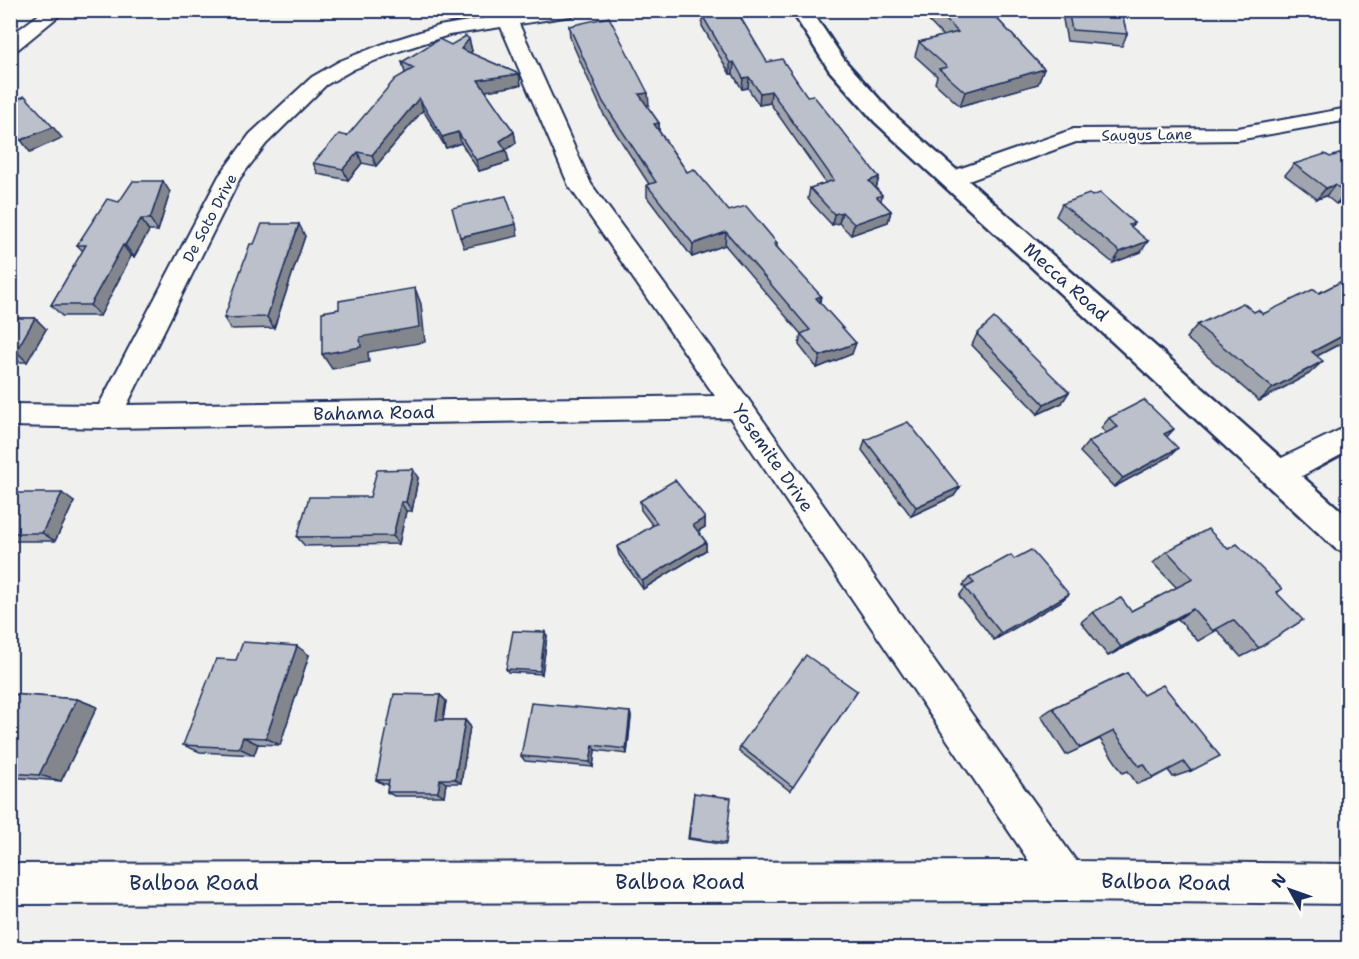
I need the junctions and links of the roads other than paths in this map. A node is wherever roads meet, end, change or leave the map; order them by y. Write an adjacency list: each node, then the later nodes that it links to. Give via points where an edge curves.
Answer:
1 (57, 10): 5 (street)
2 (571, 10): 4 (street, De Soto Drive)
3 (801, 10): 7 (street, Mecca Road, via 837,65 883,117)
4 (507, 19): 8 (street, Yosemite Drive, via 580,186); 10 (street, De Soto Drive, via 446,30 347,65 320,81 258,139 230,176)
5 (10, 46)
6 (1348, 114): 7 (street, Saugus Lane, via 1238,134 1074,136)
7 (952, 179): 12 (street, Mecca Road)
8 (738, 406): 10 (street, Bahama Road); 14 (street, Yosemite Drive)
9 (10, 415): 10 (street, Bahama Road)
10 (107, 417)
11 (1348, 438): 12 (street)
12 (1278, 474): 13 (street, Mecca Road)
13 (1348, 538)
14 (1066, 881): 15 (street, Balboa Road); 16 (street, Balboa Road)
15 (10, 884)
16 (1348, 884)

